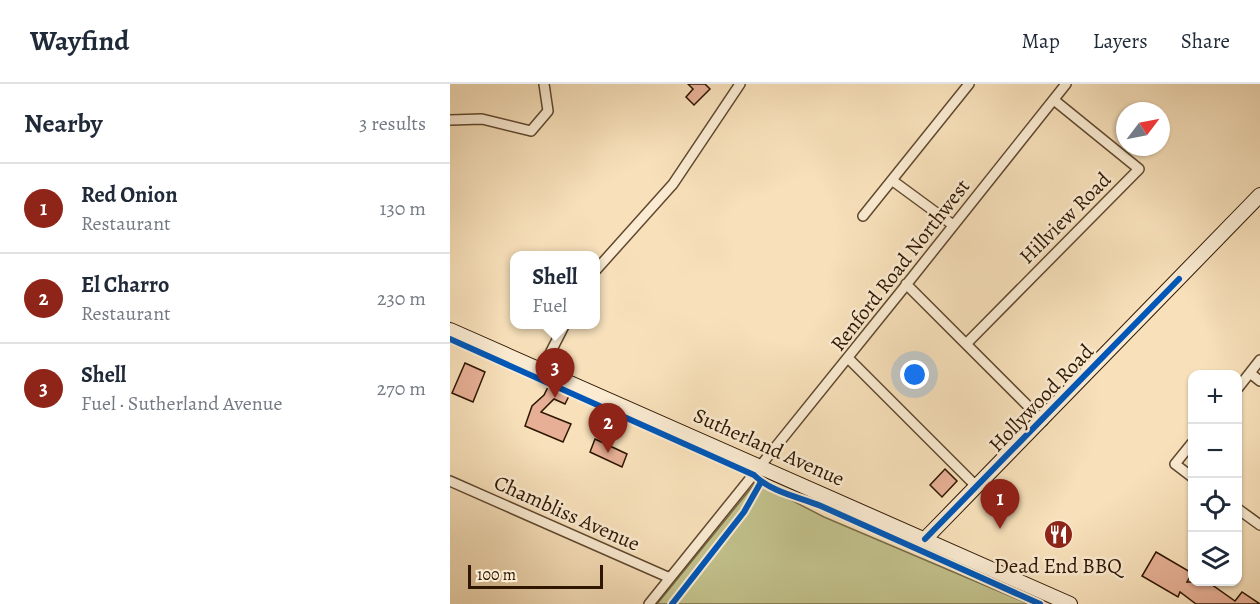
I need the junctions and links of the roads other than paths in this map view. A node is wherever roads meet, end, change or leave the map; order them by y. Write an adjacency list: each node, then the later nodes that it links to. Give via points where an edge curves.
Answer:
1 (544, 84): 6 (street, via 548,111 531,130 482,119)
2 (740, 84): 11 (street, via 673,184)
3 (969, 84): 7 (street)
4 (1066, 84): 5 (street, Renford Road Northwest)
5 (1054, 100): 10 (street, Renford Road Northwest); 15 (street, Hillview Road, via 1139,169)
6 (450, 120)
7 (893, 181): 9 (street); 10 (street)
8 (1260, 195): 22 (street, Hollywood Road)
9 (863, 216)
10 (953, 225): 12 (street, Renford Road Northwest)
11 (600, 266)
12 (906, 285): 15 (street); 16 (street, Renford Road Northwest)
13 (562, 329): 18 (street)
14 (450, 330): 18 (street, Sutherland Avenue)
15 (966, 344): 22 (street)
16 (849, 359): 24 (street, Renford Road Northwest); 27 (street)
17 (1260, 360): 19 (street)
18 (542, 369): 24 (street, Sutherland Avenue)
19 (1250, 374): 20 (street); 21 (street)
20 (1260, 381)
21 (1242, 383)
22 (1043, 421): 27 (street, Hollywood Road)
23 (1188, 448): 25 (street, via 1175,464)
24 (761, 467): 30 (street, Sutherland Avenue); 31 (street, Renford Road Northwest)
25 (1188, 474)
26 (450, 481): 31 (street, Chambliss Avenue)
27 (977, 487): 30 (street, Hollywood Road)
28 (1242, 512): 29 (street)
29 (1260, 525)
30 (924, 539): 33 (street, Sutherland Avenue)
31 (670, 578): 32 (street, Renford Road Northwest)
32 (649, 604)
33 (1070, 604)

